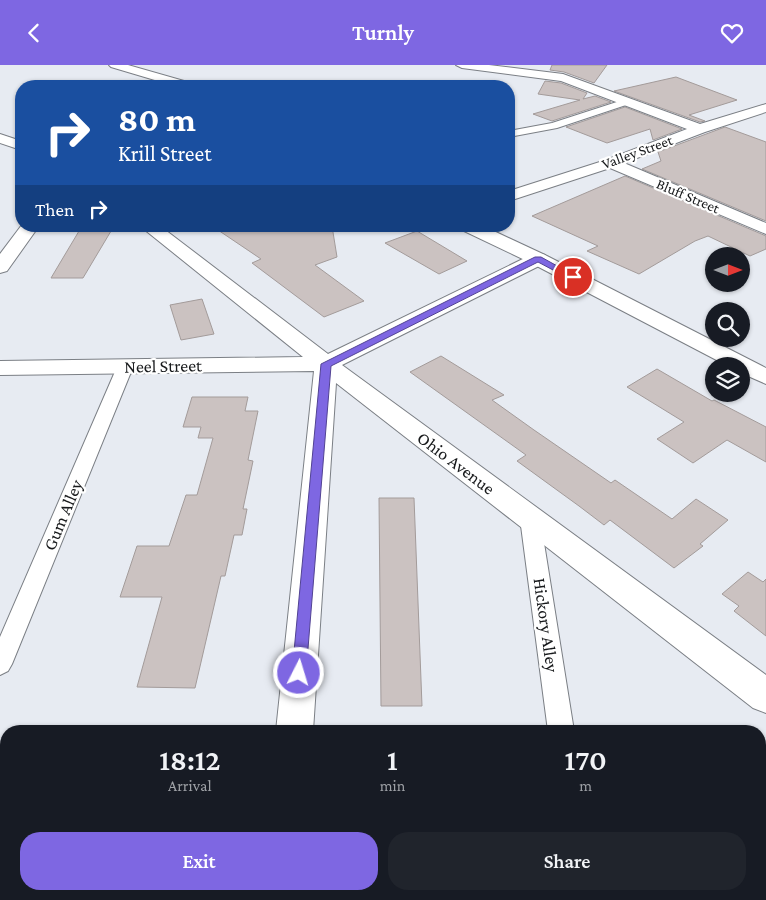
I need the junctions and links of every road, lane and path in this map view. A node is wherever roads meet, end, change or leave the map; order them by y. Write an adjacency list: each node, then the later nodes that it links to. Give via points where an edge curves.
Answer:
1 (115, 65): 3 (street)
2 (462, 65): 4 (street, via 562,78)
3 (166, 80)
4 (626, 102): 8 (street); 9 (lane, via 554,126)
5 (766, 108): 6 (street, Valley Street)
6 (738, 118): 7 (street); 8 (street, Valley Street)
7 (757, 124)
8 (700, 129): 12 (street, Valley Street)
9 (515, 134)
10 (0, 138): 11 (street)
11 (15, 144)
12 (611, 163): 13 (street, Valley Street); 14 (street, Bluff Street)
13 (515, 194)
14 (766, 229)
15 (26, 232): 19 (street)
16 (157, 232): 20 (street, Ohio Avenue)
17 (481, 232): 18 (street)
18 (538, 259): 20 (street); 23 (street)
19 (0, 267)
20 (326, 364): 21 (street, Neel Street); 24 (street, Ohio Avenue); 27 (street)
21 (125, 367): 22 (street, Neel Street); 25 (lane, Gum Alley)
22 (0, 368)
23 (766, 377)
24 (530, 518): 26 (street, Ohio Avenue); 28 (lane, Hickory Alley)
25 (0, 664)
26 (766, 696)
27 (295, 725)
28 (561, 725)

